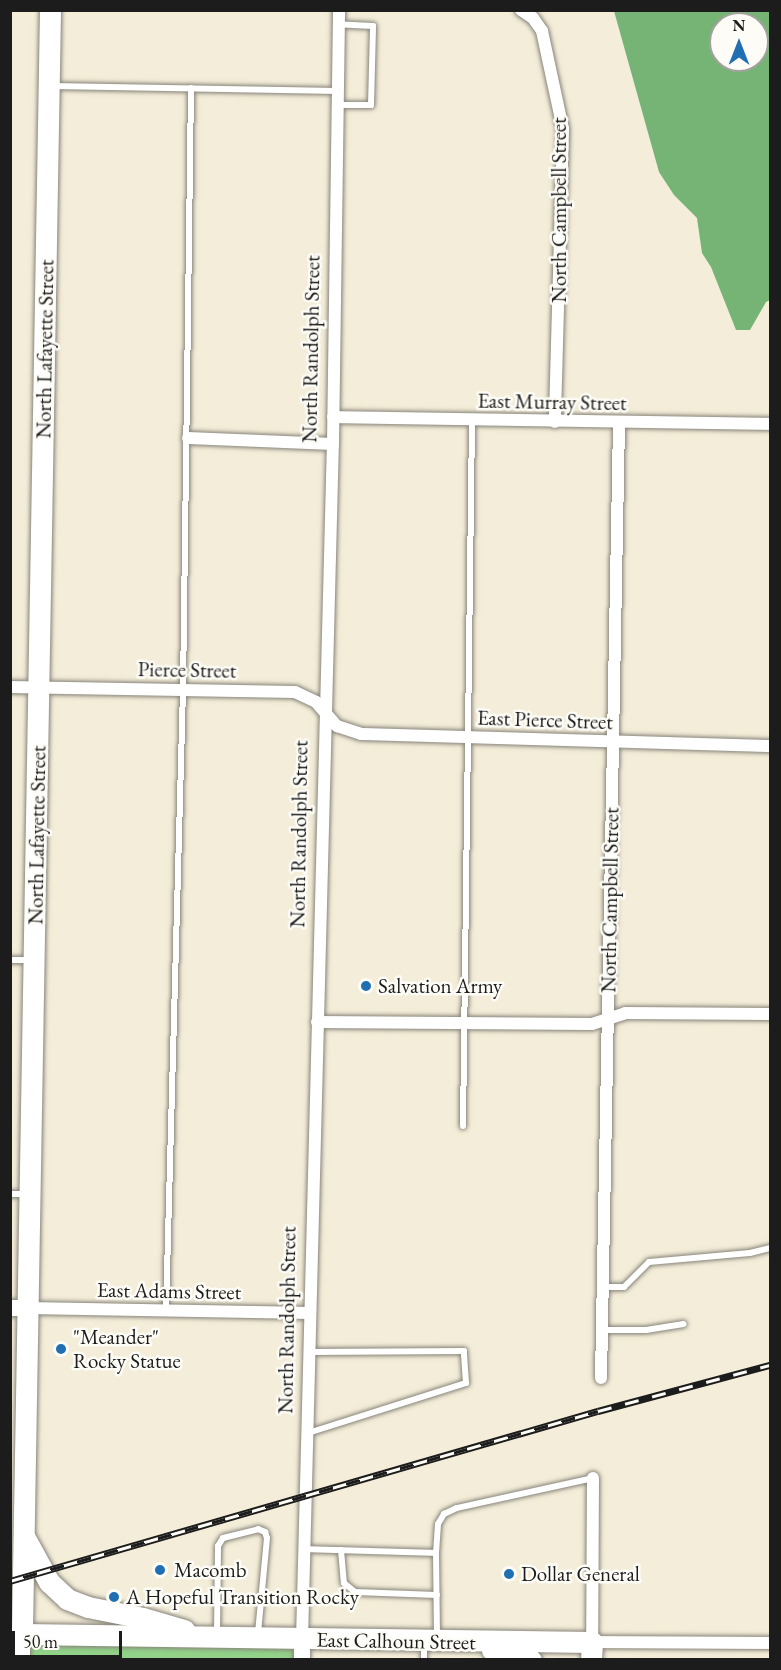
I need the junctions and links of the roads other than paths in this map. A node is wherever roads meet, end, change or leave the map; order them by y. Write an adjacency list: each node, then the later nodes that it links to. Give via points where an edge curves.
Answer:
1 (50, 10): 5 (highway, North Lafayette Street)
2 (339, 10): 4 (street, North Randolph Street)
3 (521, 10): 11 (street, North Campbell Street, via 542,31 562,129)
4 (339, 24): 7 (street, North Randolph Street); 8 (lane, via 372,26 371,105)
5 (49, 86): 6 (lane); 17 (highway, North Lafayette Street)
6 (191, 88): 7 (lane); 14 (lane)
7 (338, 91): 8 (street, North Randolph Street)
8 (338, 105): 9 (street, North Randolph Street)
9 (333, 417): 10 (street, East Murray Street); 15 (street, North Randolph Street)
10 (472, 420): 11 (street, East Murray Street); 20 (lane)
11 (555, 422): 12 (street, East Murray Street)
12 (619, 422): 13 (street, East Murray Street); 21 (street, North Campbell Street)
13 (771, 424)
14 (188, 438): 15 (street); 18 (lane)
15 (333, 444): 19 (street, North Randolph Street)
16 (10, 687): 17 (street, Pierce Street)
17 (39, 687): 18 (street, Pierce Street); 24 (highway, North Lafayette Street)
18 (183, 690): 19 (street, Pierce Street, via 295,692 310,697); 34 (lane)
19 (325, 715): 20 (street, East Pierce Street, via 337,726 361,734); 27 (street, North Randolph Street)
20 (468, 737): 21 (street, East Pierce Street); 28 (lane)
21 (614, 742): 22 (street, East Pierce Street); 26 (street, North Campbell Street)
22 (771, 746)
23 (10, 960): 24 (lane)
24 (34, 960): 30 (highway, North Lafayette Street)
25 (771, 1014): 26 (street, via 625,1013)
26 (608, 1019): 28 (street, via 592,1024); 32 (street, North Campbell Street)
27 (317, 1023): 28 (street); 35 (street, North Randolph Street)
28 (464, 1023): 29 (lane)
29 (463, 1126)
30 (20, 1194): 33 (highway, North Lafayette Street)
31 (771, 1248): 32 (lane, via 649,1262 624,1287)
32 (603, 1287): 37 (street, North Campbell Street)
33 (19, 1308): 34 (street, East Adams Street); 42 (highway, North Lafayette Street)
34 (166, 1310): 35 (street, East Adams Street)
35 (310, 1313): 38 (street, North Randolph Street)
36 (684, 1324): 37 (lane, via 646,1330)
37 (602, 1330): 39 (street, North Campbell Street)
38 (309, 1352): 40 (street, North Randolph Street); 40 (lane, via 464,1351 466,1383)
39 (601, 1378)
40 (307, 1433): 43 (street, North Randolph Street)
41 (593, 1478): 45 (lane, via 457,1508 444,1515 438,1524); 54 (street)
42 (23, 1540): 46 (highway); 48 (highway, North Lafayette Street); 49 (highway, via 49,1582 67,1599)
43 (304, 1549): 44 (lane); 53 (street, North Randolph Street)
44 (341, 1550): 45 (lane); 47 (lane, via 344,1583 355,1592)
45 (436, 1553): 47 (lane)
46 (10, 1574)
47 (437, 1595): 52 (lane)
48 (22, 1634): 49 (highway, East Calhoun Street); 55 (street, North Lafayette Street)
49 (209, 1636): 50 (highway, East Calhoun Street); 50 (lane, via 218,1546 223,1538 258,1529 267,1538)
50 (258, 1638): 53 (highway, East Calhoun Street)
51 (771, 1643): 54 (street, East Calhoun Street)
52 (432, 1646): 53 (highway, East Calhoun Street); 54 (highway, East Calhoun Street); 56 (highway)
53 (302, 1650)
54 (592, 1651)
55 (22, 1659)
56 (531, 1659)

